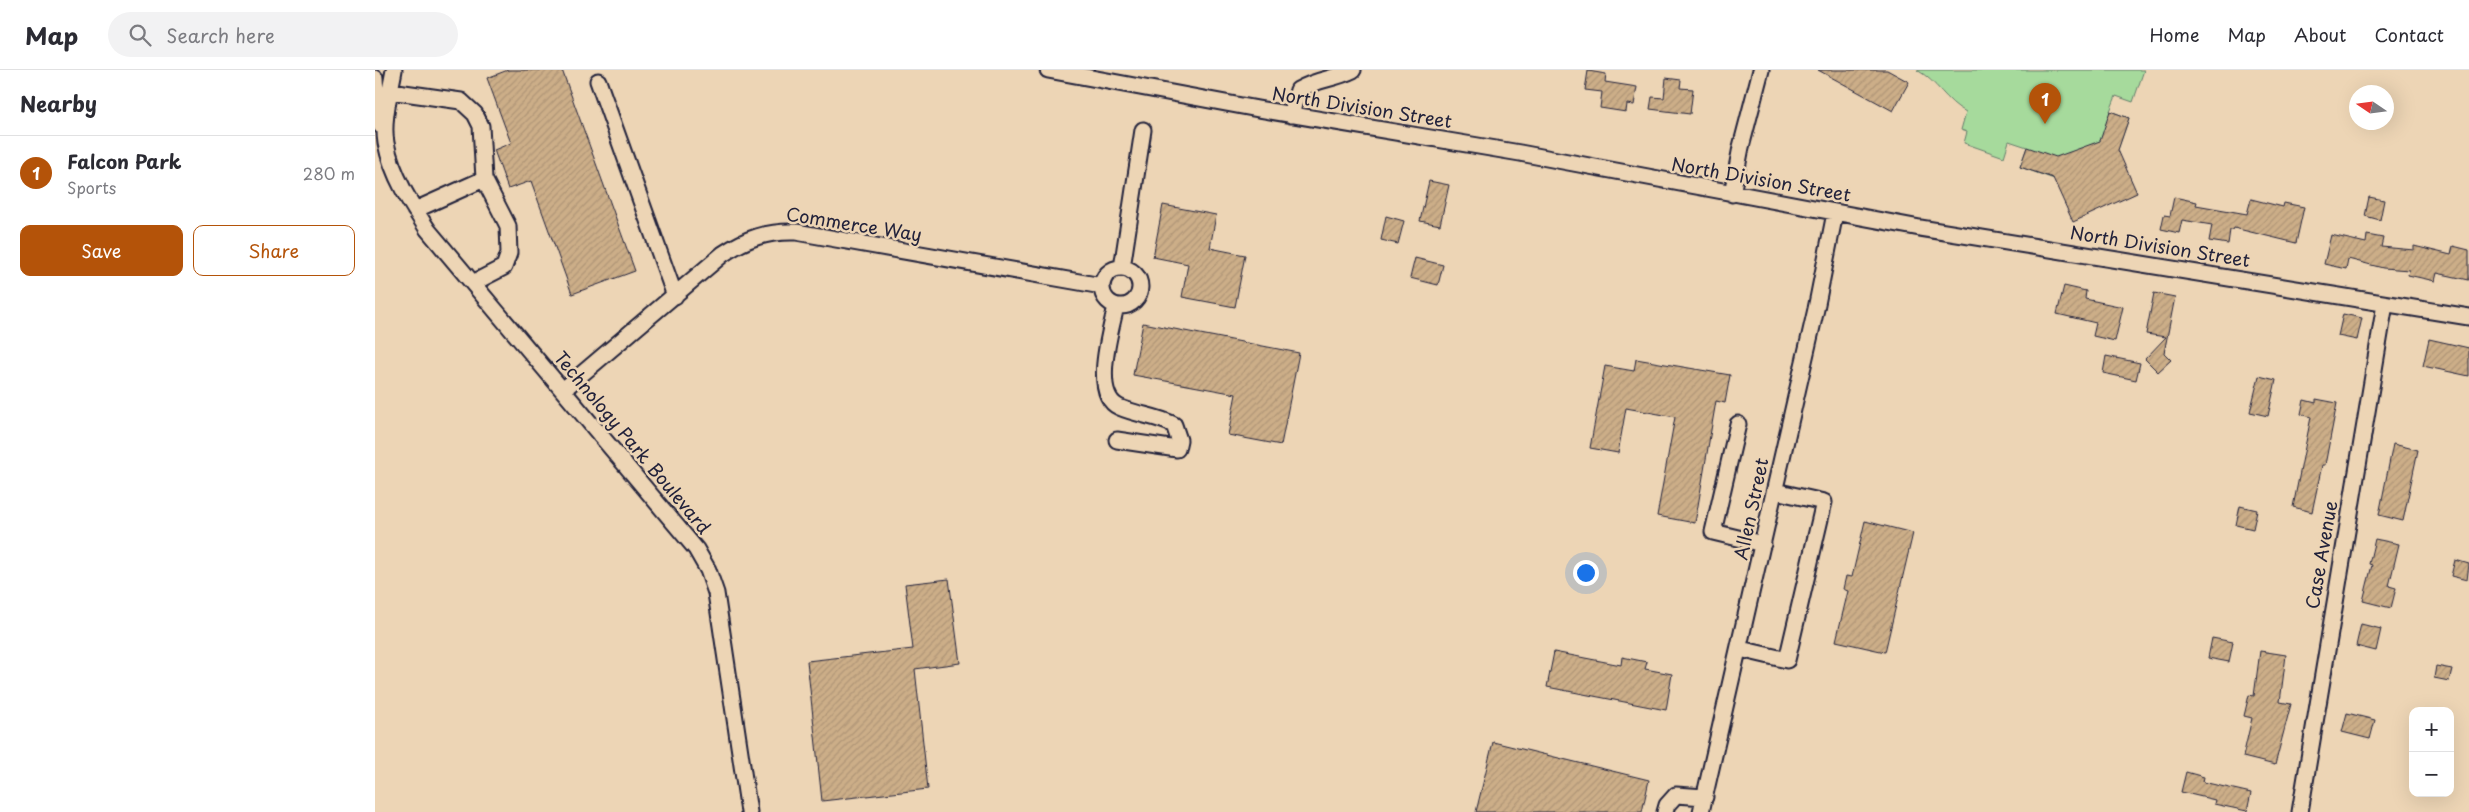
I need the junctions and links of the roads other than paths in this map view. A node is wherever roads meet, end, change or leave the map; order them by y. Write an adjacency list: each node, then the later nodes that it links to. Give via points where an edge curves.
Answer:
1 (394, 70): 7 (street, Technology Park Boulevard)
2 (1048, 70): 8 (street, North Division Street)
3 (1353, 70): 8 (street, via 1312,81 1298,90)
4 (1761, 70): 12 (street, via 1741,147)
5 (375, 78): 10 (street, Technology Park Boulevard, via 377,108)
6 (598, 81): 18 (street)
7 (390, 90): 10 (street, Technology Park Boulevard); 11 (street, via 461,101 475,114 481,126)
8 (1291, 115): 12 (street, North Division Street, via 1520,153)
9 (1143, 130): 15 (street)
10 (386, 142): 13 (street, Technology Park Boulevard, via 396,172)
11 (484, 179): 13 (street); 16 (street, via 508,226 509,253 504,267)
12 (1733, 194): 14 (street, North Division Street)
13 (415, 210): 16 (street, Technology Park Boulevard)
14 (1835, 212): 19 (street, North Division Street); 25 (street, Allen Street)
15 (1122, 268): 17 (street, via 1107,275); 20 (street, via 1134,273 1140,290 1134,302)
16 (473, 283): 22 (street, Technology Park Boulevard)
17 (1102, 286): 18 (street, Commerce Way, via 777,231 739,243); 20 (street, via 1105,298)
18 (675, 296): 22 (street, Commerce Way)
19 (2385, 304): 21 (street, North Division Street); 32 (street, Case Avenue)
20 (1116, 306): 24 (street, via 1103,378 1106,392 1116,406 1174,425 1179,440 1177,449)
21 (2469, 318)
22 (563, 390): 29 (street, Technology Park Boulevard, via 696,549 708,570 715,594)
23 (1738, 424): 26 (street, via 1713,532)
24 (1117, 440)
25 (1775, 491): 26 (street, Allen Street); 27 (street, via 1825,502 1787,660)
26 (1763, 544): 27 (street, Allen Street)
27 (1740, 649): 28 (street, Allen Street)
28 (1705, 797): 30 (street, via 1676,795); 31 (street, Allen Street)
29 (749, 812)
30 (1665, 812)
31 (1701, 812)
32 (2300, 812)

